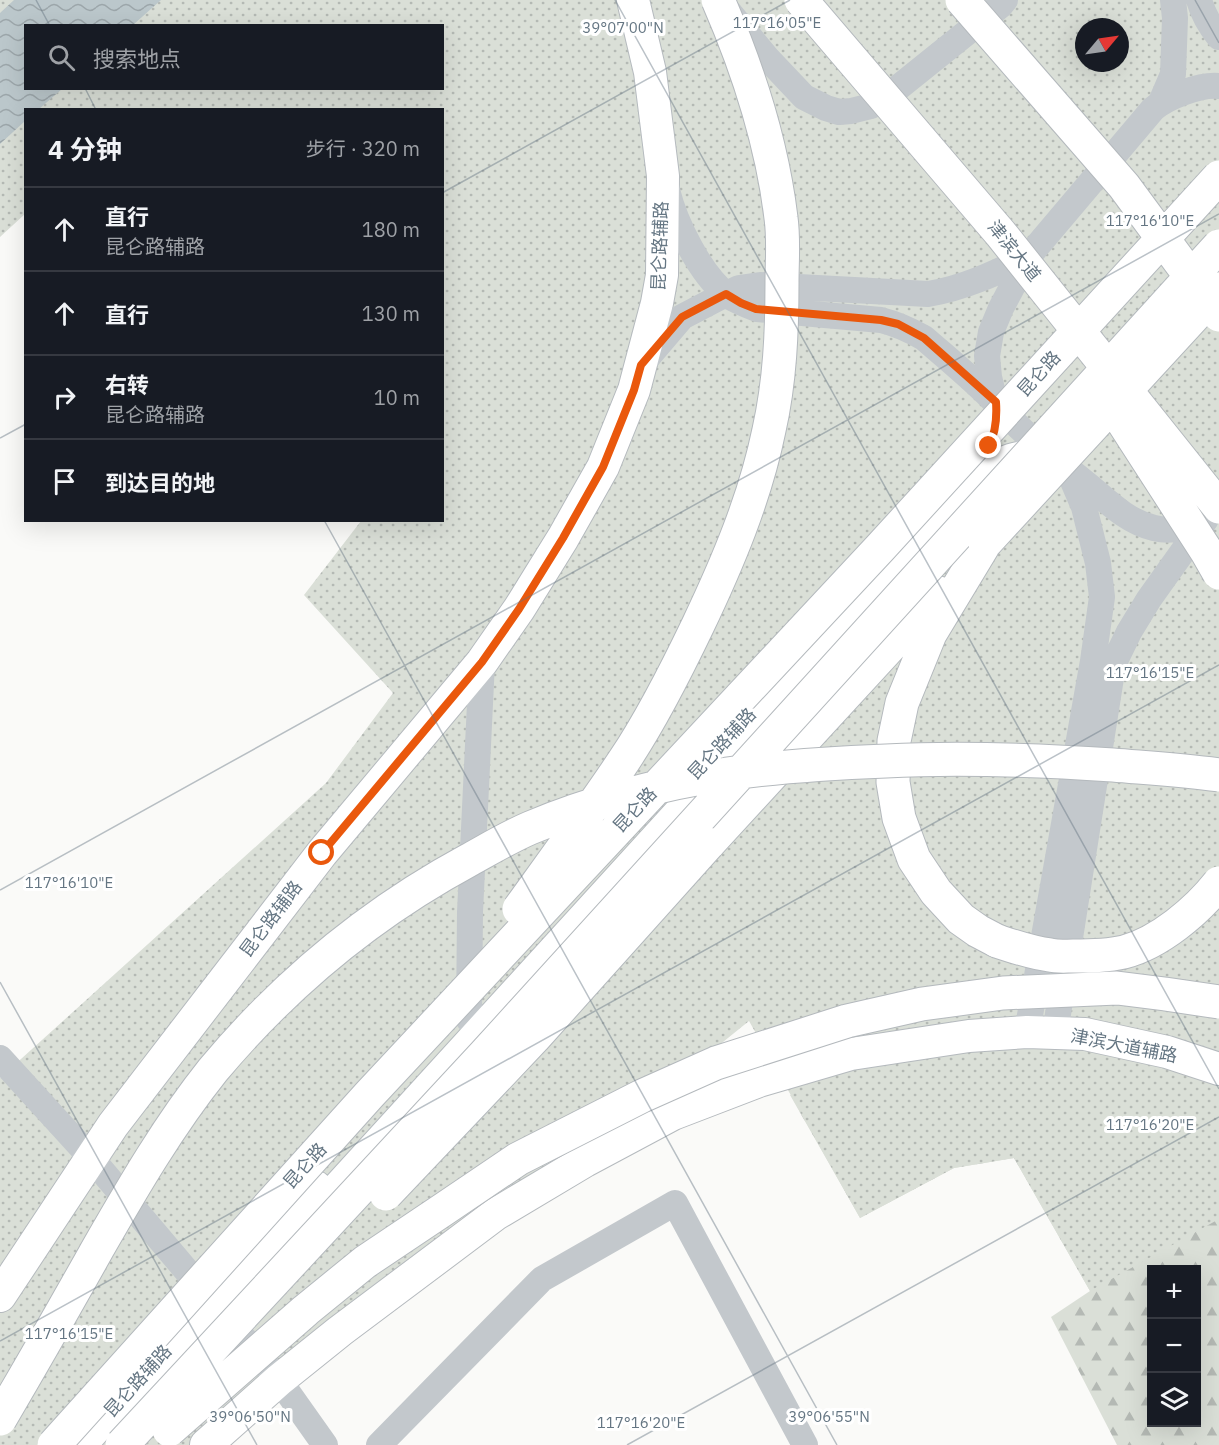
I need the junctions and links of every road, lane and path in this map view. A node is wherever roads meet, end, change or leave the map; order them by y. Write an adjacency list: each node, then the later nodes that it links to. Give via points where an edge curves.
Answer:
1 (633, 0): 11 (main road, 昆仑路辅路, via 650,72)
2 (719, 0): 5 (street, via 804,97 839,112 871,106 889,95); 34 (highway, bridge, via 761,119 782,221 782,334 769,429 756,481 742,524 674,676 626,759 485,955)
3 (801, 0): 14 (highway, 津滨大道, bridge)
4 (962, 0): 13 (highway, bridge)
5 (1005, 0)
6 (1173, 0): 10 (street, via 1173,74)
7 (1199, 0): 8 (street)
8 (1219, 37)
9 (1219, 86): 10 (street, via 1188,91)
10 (1161, 102): 16 (street)
11 (663, 176): 18 (street, via 671,207 695,256); 20 (main road, 昆仑路辅路, via 662,275)
12 (1219, 177): 34 (highway, 昆仑路, bridge, via 880,548)
13 (1124, 186): 17 (highway, bridge); 19 (highway, bridge)
14 (1001, 234): 23 (highway, 津滨大道, bridge); 25 (highway, bridge)
15 (1219, 246): 44 (highway, bridge, via 484,1055)
16 (1028, 257): 18 (street, via 974,282 928,294 760,285); 21 (street, via 991,332 987,356)
17 (1219, 290): 24 (highway, bridge)
18 (726, 294): 20 (street, via 682,317); 21 (street, via 756,309 898,324 924,338)
19 (1219, 315)
20 (641, 365): 26 (main road, 昆仑路辅路, via 603,467 557,548)
21 (996, 402): 22 (street); 30 (main road, 昆仑路辅路, via 994,437 982,461)
22 (1068, 469): 23 (street, via 1143,525 1179,529); 31 (street, via 1084,507 1102,597); 37 (main road, via 1036,457 1023,457 992,470)
23 (1216, 509): 31 (street, via 1149,599 1113,665)
24 (985, 543): 28 (highway, bridge, via 930,634 902,703 894,741 893,782 899,818 914,859 936,892 961,919 997,941 1052,956 1096,956 1125,951 1170,929 1190,915); 40 (highway, bridge, via 534,1038 319,1264)
25 (1219, 573)
26 (482, 662): 30 (street); 35 (main road, 昆仑路辅路, via 322,853 113,1125)
27 (1219, 775): 39 (highway, bridge, via 978,758 810,765 727,774 632,794 529,829 486,851 409,895 338,946 289,990 211,1073 133,1186)
28 (1219, 883)
29 (1219, 1002): 40 (highway, bridge, via 1117,988 1003,993 922,1004 846,1021 716,1063 518,1160 365,1262)
30 (469, 1020): 37 (main road, 昆仑路辅路)
31 (1041, 1033): 33 (main road, 津滨大道辅路, via 1085,1034 1167,1052); 38 (main road, via 969,1036 851,1054 759,1081 673,1114 495,1214)
32 (0, 1058): 35 (street)
33 (1219, 1069)
34 (369, 1095): 41 (highway, 昆仑路, bridge)
35 (92, 1159): 36 (main road, 昆仑路辅路); 37 (street)
36 (0, 1296)
37 (218, 1307): 38 (street); 42 (main road, 昆仑路辅路); 43 (main road)
38 (279, 1380): 45 (main road); 46 (street)
39 (0, 1419)
40 (162, 1437)
41 (54, 1445)
42 (80, 1445)
43 (103, 1445)
44 (123, 1445)
45 (206, 1445)
46 (325, 1445)
47 (379, 1445): 48 (street, via 542,1279 675,1203)
48 (805, 1445)

